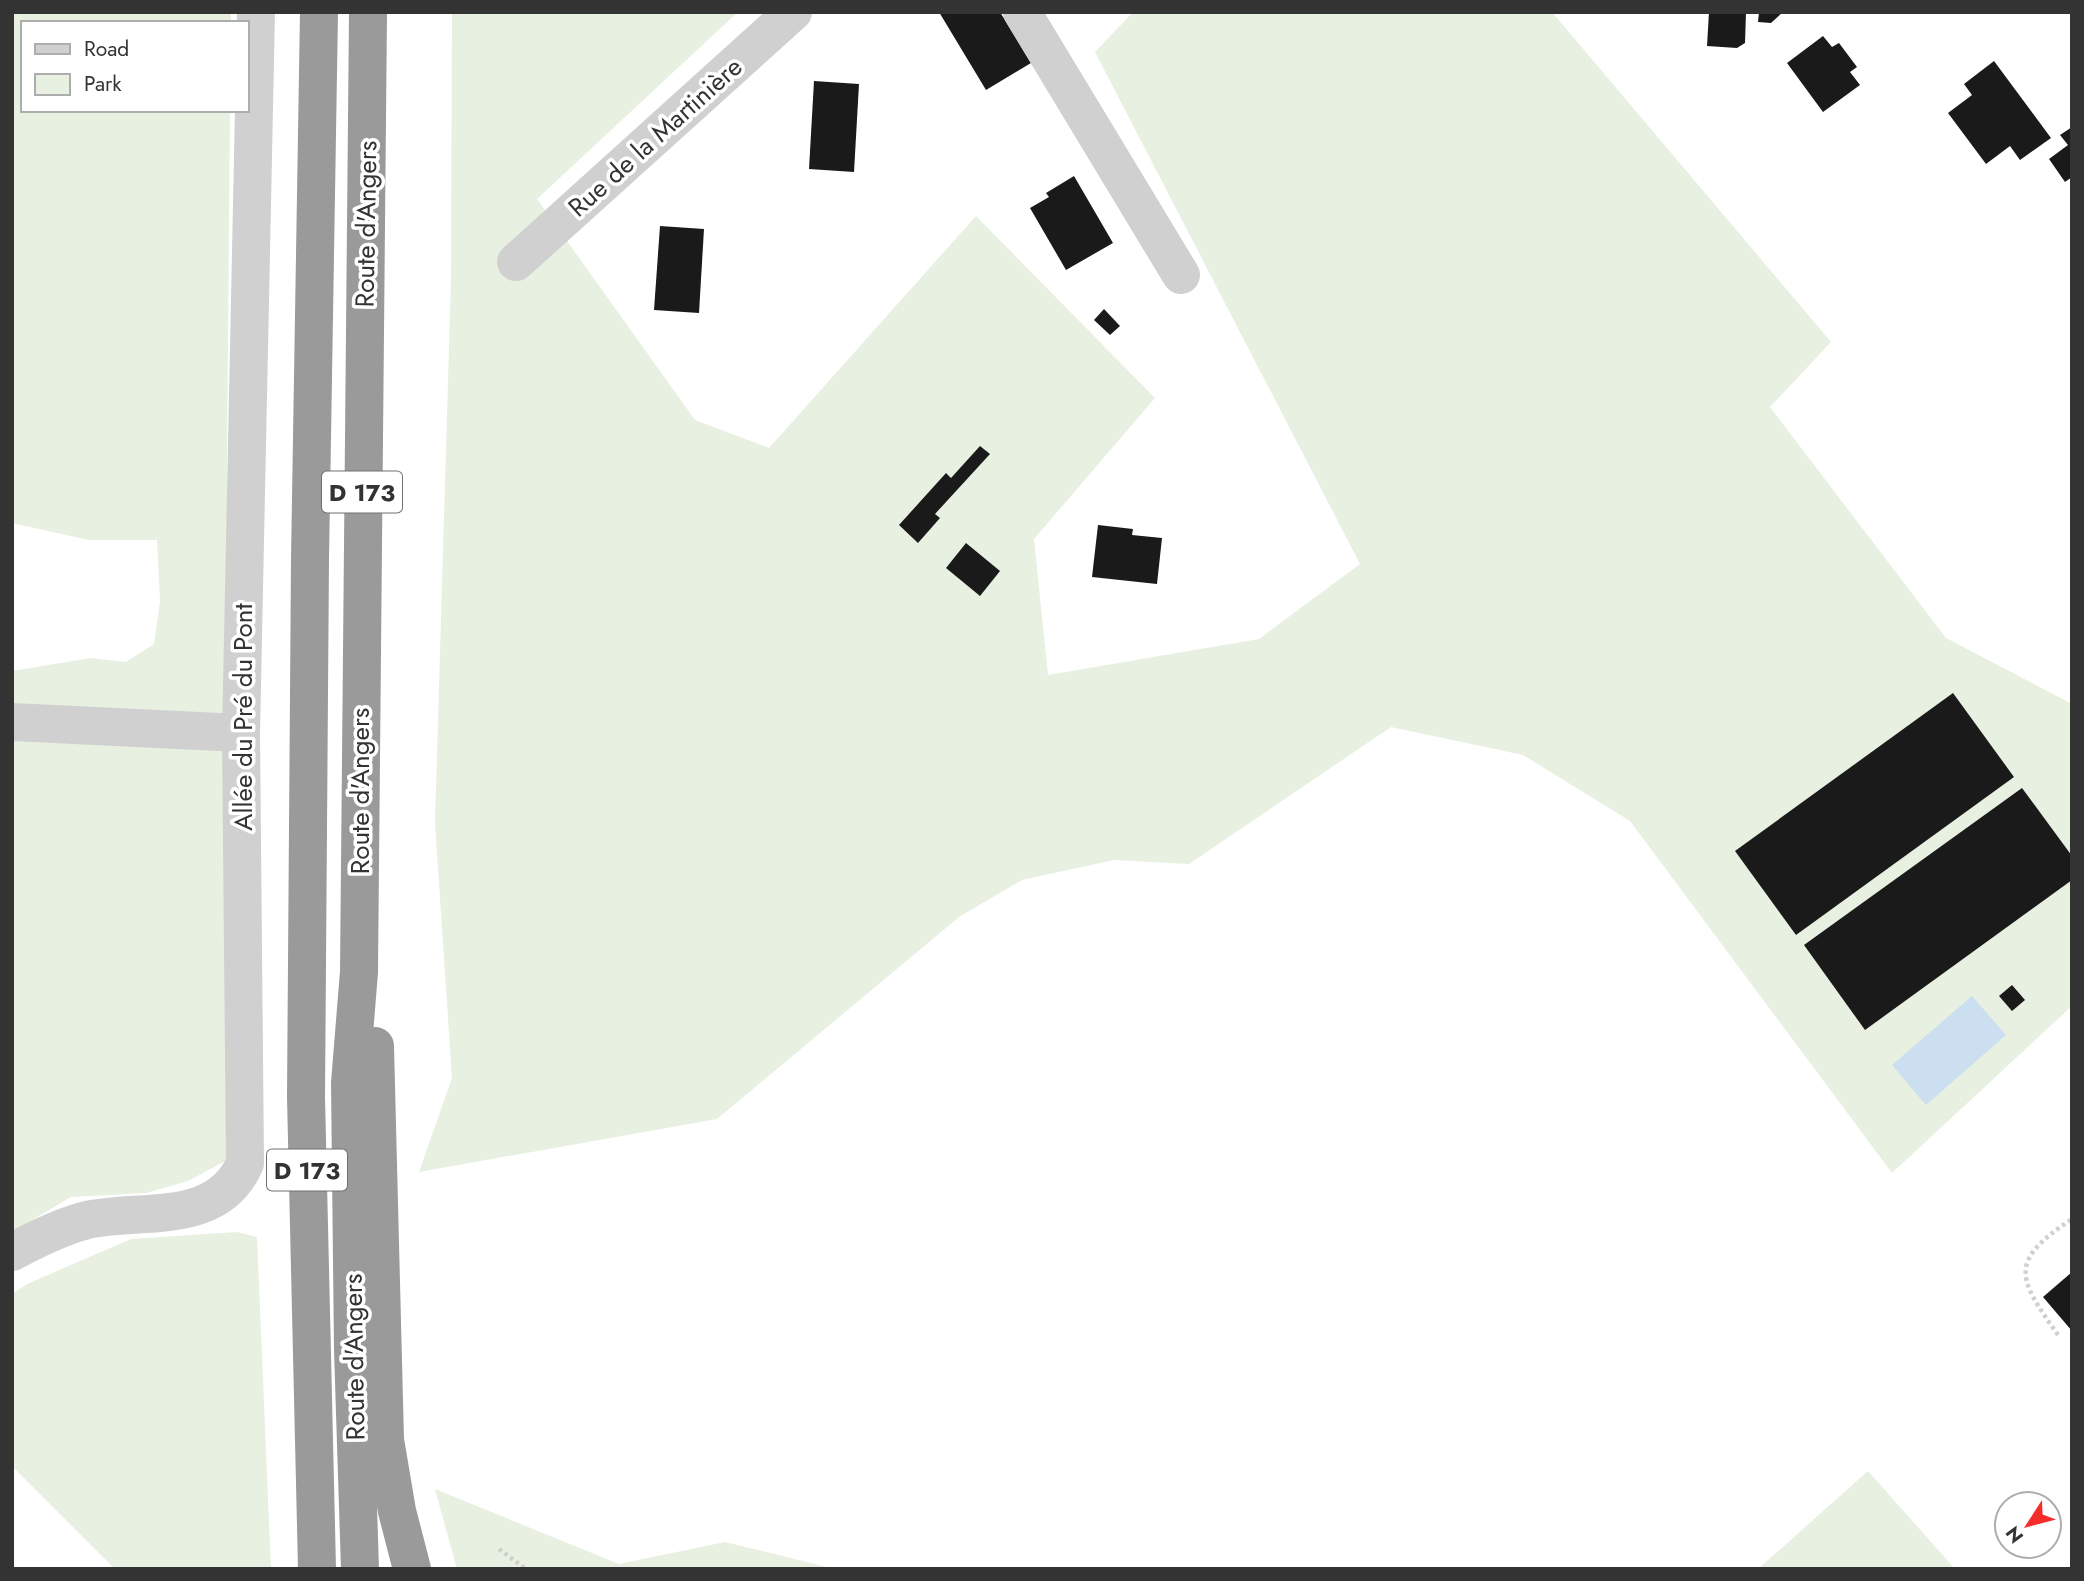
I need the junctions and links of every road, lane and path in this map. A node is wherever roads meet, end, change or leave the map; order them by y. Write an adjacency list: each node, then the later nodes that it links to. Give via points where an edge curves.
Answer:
1 (256, 12): 9 (street, Allée du Pré du Pont)
2 (319, 12): 15 (highway, Route d'Angers / D 173, via 306,1097)
3 (369, 12): 10 (highway, Route d'Angers / D 173)
4 (793, 12): 6 (street, Rue de la Martinière)
5 (1021, 12): 7 (street)
6 (516, 262)
7 (1181, 275)
8 (12, 722): 9 (street)
9 (241, 733): 12 (street, Allée du Pré du Pont, via 245,1163 239,1177 202,1205 179,1212 89,1220)
10 (359, 972): 16 (highway, Route d'Angers / D 173, via 350,1096); 17 (highway, via 376,1051 385,1440)
11 (2072, 1219): 13 (path, via 2051,1233 2024,1270 2026,1284)
12 (12, 1252)
13 (2058, 1335)
14 (499, 1549): 18 (path)
15 (317, 1569)
16 (360, 1569)
17 (412, 1569)
18 (526, 1569)

